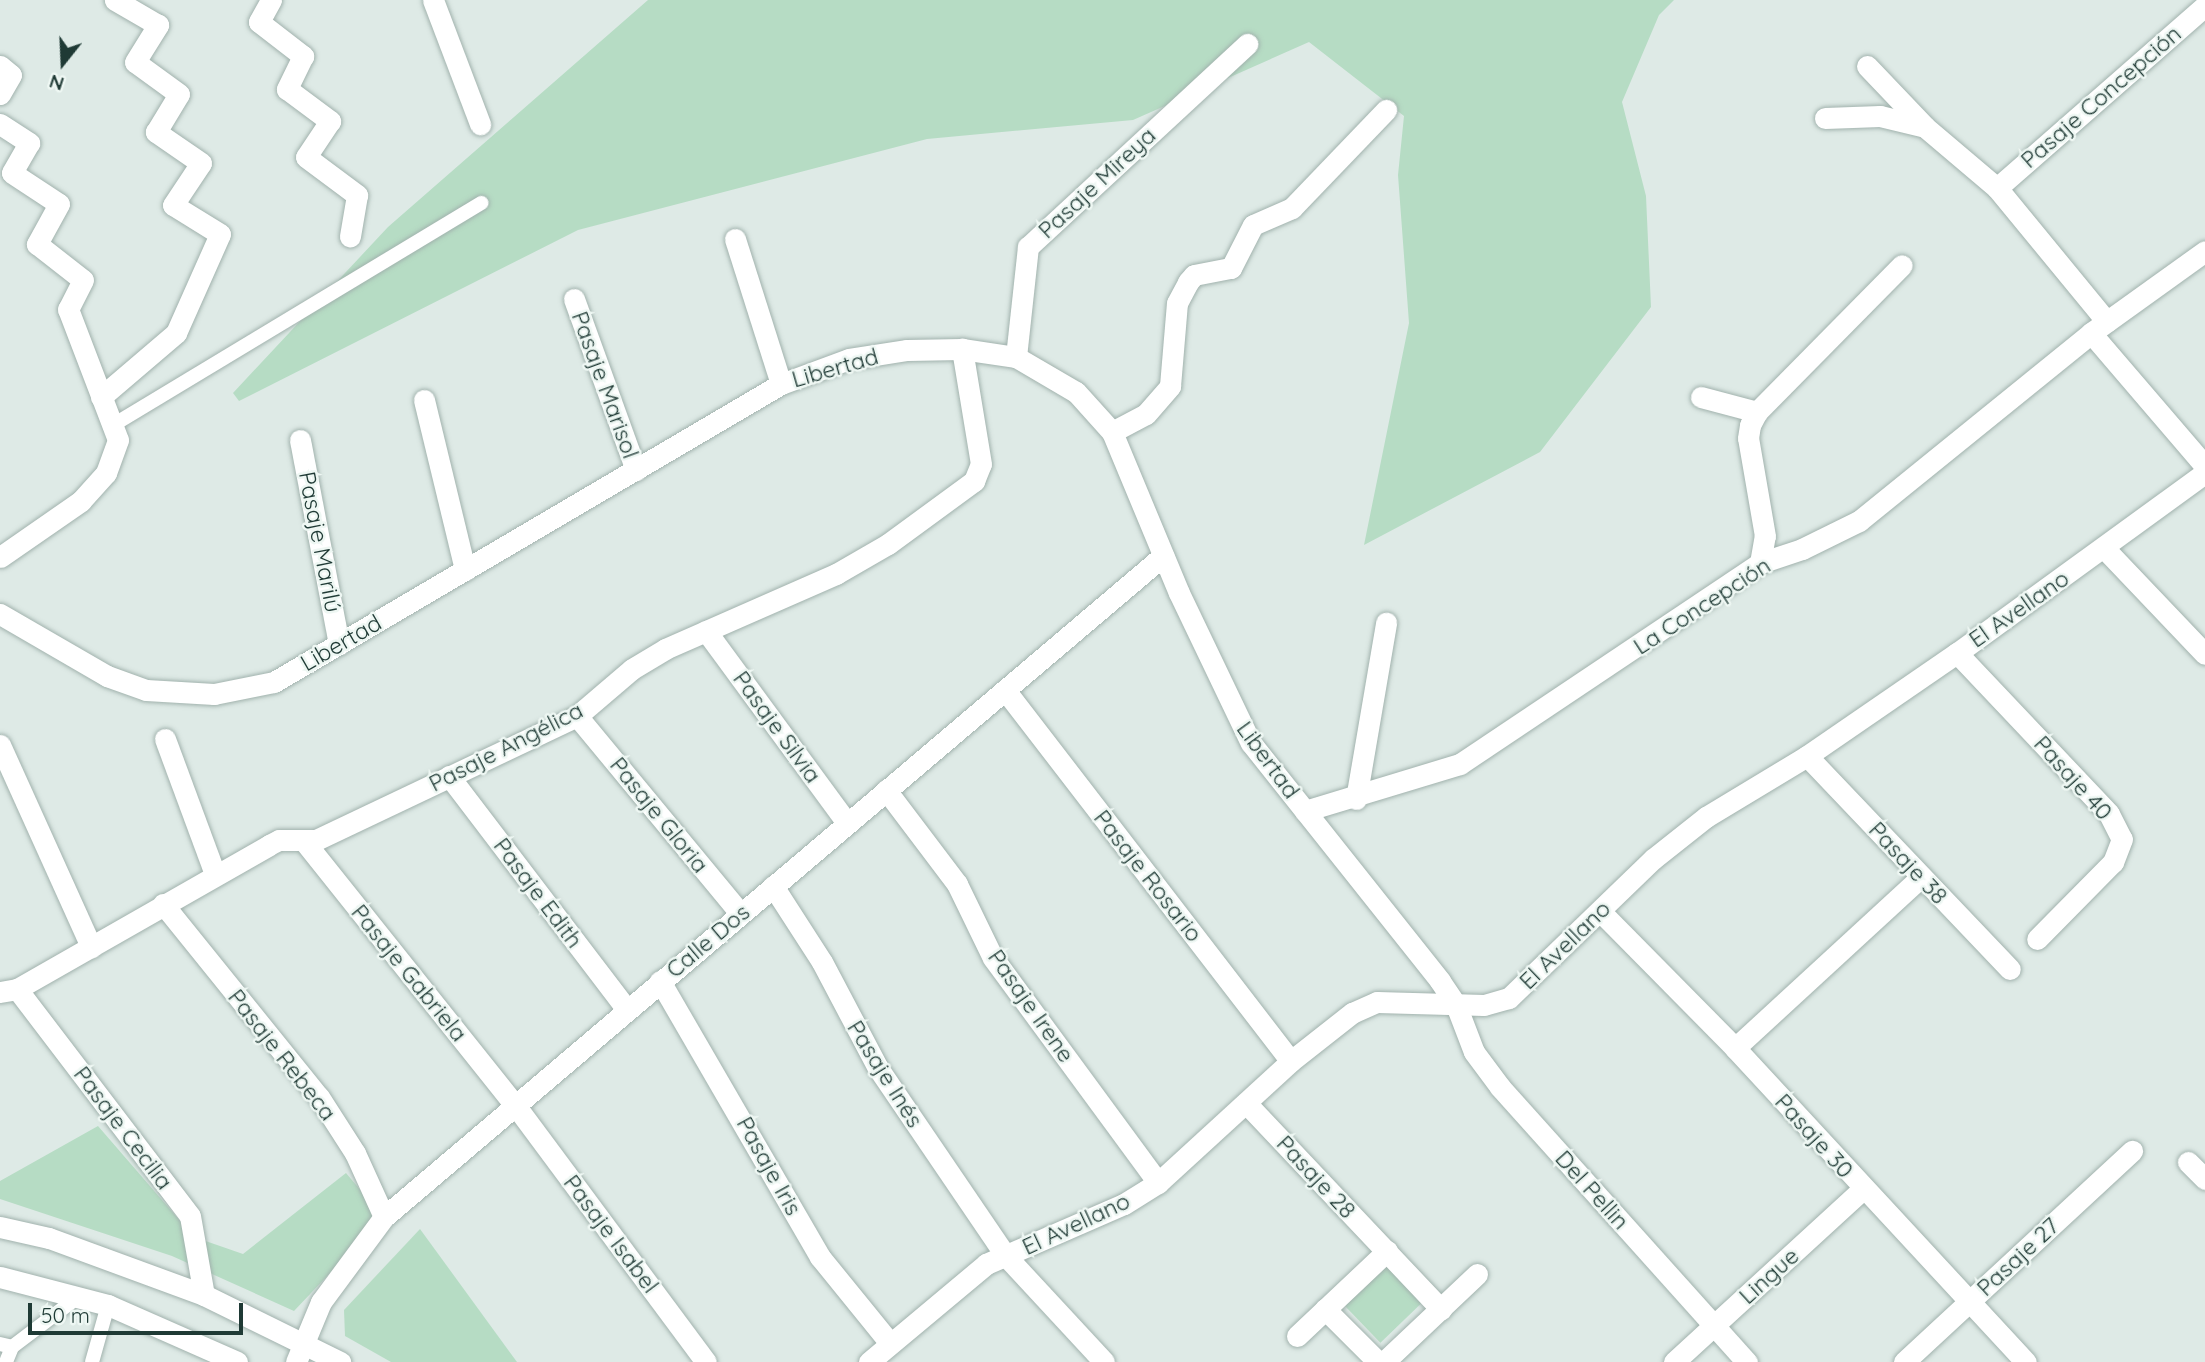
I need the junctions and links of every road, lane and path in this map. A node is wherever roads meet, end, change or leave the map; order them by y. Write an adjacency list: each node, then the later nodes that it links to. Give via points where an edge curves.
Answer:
1 (116, 0): 25 (street, via 158,25 135,62 179,94 156,132 201,163 173,205 220,234 176,333)
2 (271, 0): 16 (street, via 259,22 303,56 287,89 330,121 306,157 357,195)
3 (433, 0): 12 (street)
4 (2205, 6): 14 (street, Pasaje Concepción)
5 (1247, 44): 23 (street, Pasaje Mireya, via 1028,247)
6 (0, 66): 8 (street, via 11,75)
7 (1867, 66): 13 (street)
8 (0, 94)
9 (1386, 110): 30 (street, via 1292,208 1253,225 1231,268 1194,275 1188,282 1177,303 1170,386 1146,414)
10 (1825, 118): 13 (street, via 1880,116)
11 (0, 124): 25 (street, via 29,143 12,173 59,204 37,244 83,280 68,309)
12 (480, 124)
13 (1925, 127): 14 (street)
14 (1997, 188): 21 (street)
15 (481, 202): 29 (lane)
16 (350, 236)
17 (735, 239): 24 (street)
18 (2205, 251): 21 (street, La Concepción)
19 (1902, 265): 28 (street)
20 (574, 299): 33 (street, Pasaje Marisol)
21 (2099, 327): 32 (street); 38 (street, La Concepción, via 1858,521 1802,549)
22 (962, 349): 23 (street, Libertad); 24 (street, Libertad, via 907,350 849,359); 42 (street, Pasaje Angélica, via 981,464 974,481 888,544 836,574)
23 (1016, 357): 30 (street, Libertad, via 1076,392)
24 (781, 384): 33 (street, Libertad)
25 (101, 397): 29 (street)
26 (1702, 397): 28 (street)
27 (424, 400): 39 (street)
28 (1757, 412): 38 (street, via 1748,438 1765,536)
29 (115, 424): 37 (street, via 114,457 96,487 35,536)
30 (1112, 432): 36 (street, Libertad)
31 (300, 440): 43 (street, Pasaje Marilú)
32 (2205, 466)
33 (636, 470): 39 (street, Libertad)
34 (2205, 472): 35 (street, El Avellano)
35 (2104, 548): 44 (street, El Avellano); 45 (street)
36 (1163, 556): 46 (street, Calle Dos); 54 (street, Libertad, via 1246,734)
37 (0, 557)
38 (1760, 563): 53 (street, La Concepción, via 1460,764)
39 (465, 570): 43 (street, Libertad)
40 (0, 614): 43 (street, Libertad, via 107,676 146,690 214,694 274,682)
41 (1386, 623): 53 (street)
42 (706, 631): 47 (street, Pasaje Angélica, via 632,669); 55 (street, Pasaje Silvia)
43 (339, 644)
44 (1957, 653): 50 (street, El Avellano); 63 (street, Pasaje 40, via 2109,814 2122,839 2113,862)
45 (2205, 654)
46 (1005, 690): 52 (street, Calle Dos); 71 (street, Pasaje Rosario)
47 (577, 716): 51 (street, Pasaje Angélica); 62 (street, Pasaje Gloria)
48 (165, 739): 57 (street)
49 (0, 745): 64 (street)
50 (1807, 755): 58 (street, Pasaje 38); 61 (street, El Avellano, via 1706,817 1653,859)
51 (449, 776): 56 (street, Pasaje Angélica, via 316,840); 69 (street, Pasaje Edith)
52 (886, 790): 55 (street, Calle Dos); 77 (street, Pasaje Irene, via 957,884 993,958)
53 (1356, 799): 54 (street, La Concepción)
54 (1305, 811): 68 (street, Libertad)
55 (847, 823): 59 (street, Calle Dos)
56 (304, 841): 57 (street, Pasaje Angélica, via 279,840); 73 (street, Pasaje Gabriela)
57 (215, 874): 60 (street, Pasaje Angélica)
58 (1921, 877): 65 (street, Pasaje 38); 70 (street)
59 (773, 887): 62 (street, Calle Dos); 82 (street, Pasaje Inés, via 822,962 878,1068)
60 (163, 904): 64 (street, Pasaje Angélica); 79 (street, Pasaje Rebeca, via 319,1097 355,1153)
61 (1601, 912): 68 (street, El Avellano, via 1509,998 1484,1005); 70 (street, Pasaje 30)
62 (741, 914): 66 (street, Calle Dos)
63 (2037, 939)
64 (91, 947): 67 (street, Pasaje Angélica)
65 (2010, 969)
66 (660, 981): 69 (street, Calle Dos); 94 (street, Pasaje Iris, via 820,1257)
67 (8, 991): 85 (street, Pasaje Cecilia, via 190,1216)
68 (1456, 1005): 71 (street, El Avellano, via 1377,1002 1352,1013); 91 (street, Del Pellin, via 1474,1052 1500,1087)
69 (627, 1010): 73 (street, Calle Dos)
70 (1735, 1048): 78 (street, Pasaje 30)
71 (1291, 1061): 72 (street, El Avellano)
72 (1246, 1103): 77 (street, El Avellano); 81 (street, Pasaje 28)
73 (515, 1105): 79 (street, Calle Dos); 101 (street, Pasaje Isabel)
74 (2132, 1152): 87 (street, Pasaje 27)
75 (2188, 1163): 76 (street)
76 (2205, 1179)
77 (1158, 1183): 82 (street, El Avellano, via 1124,1204)
78 (1863, 1189): 87 (street, Pasaje 30); 91 (street, Lingue)
79 (384, 1217): 93 (street, Calle Dos, via 321,1302)
80 (0, 1227): 85 (street, via 49,1238)
81 (1387, 1251): 89 (street); 90 (street, Pasaje 28)
82 (1006, 1256): 94 (street, El Avellano, via 986,1264); 103 (street, Pasaje Inés)
83 (1477, 1274): 90 (street)
84 (0, 1276): 86 (street)
85 (204, 1295): 93 (street)
86 (78, 1297): 88 (street); 95 (lane)
87 (1969, 1302): 108 (street, Pasaje 27); 109 (street, Pasaje 30)
88 (108, 1305): 97 (lane); 98 (street)
89 (1325, 1309): 92 (street); 104 (street)
90 (1441, 1309): 105 (street)
91 (1715, 1325): 106 (street, Lingue); 107 (street, Del Pellin)
92 (1297, 1335)
93 (305, 1341): 99 (street, Calle Dos); 100 (street)
94 (889, 1342): 102 (street, El Avellano)
95 (6, 1345): 96 (lane)
96 (6, 1362)
97 (92, 1362)
98 (237, 1362)
99 (296, 1362)
100 (340, 1362)
101 (706, 1362)
102 (869, 1362)
103 (1104, 1362)
104 (1378, 1362)
105 (1384, 1362)
106 (1674, 1362)
107 (1747, 1362)
108 (1905, 1362)
109 (2026, 1362)

